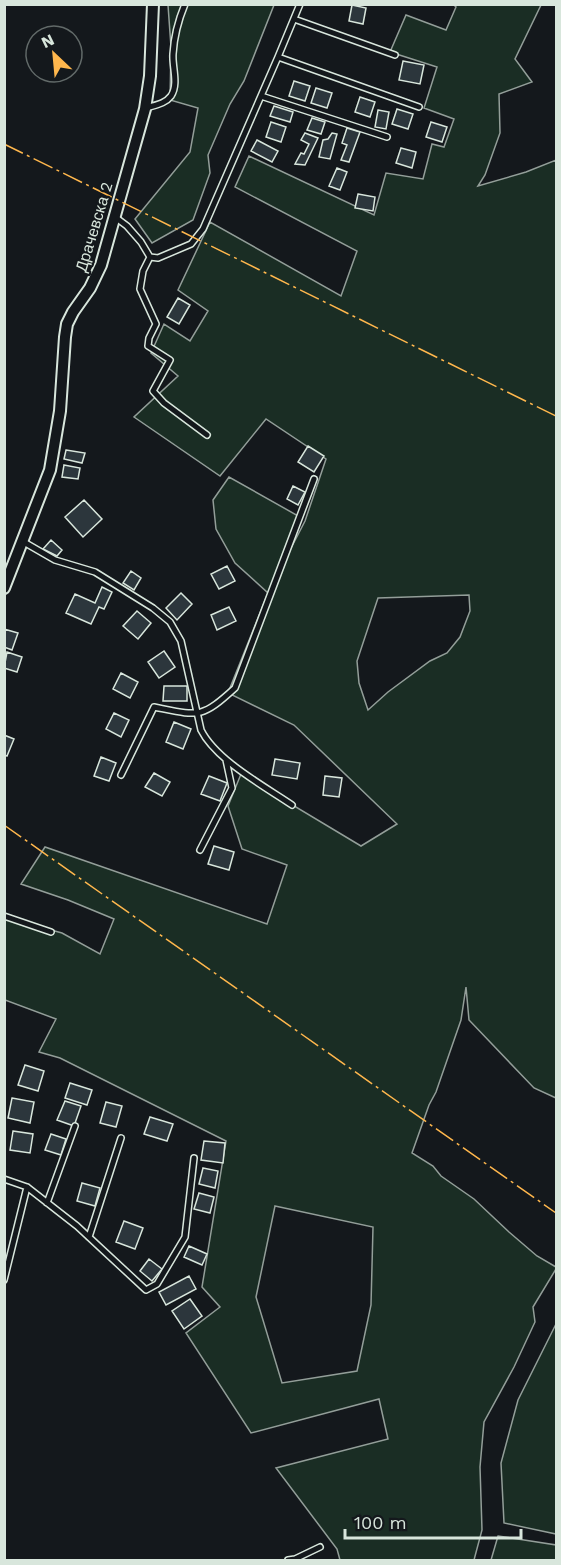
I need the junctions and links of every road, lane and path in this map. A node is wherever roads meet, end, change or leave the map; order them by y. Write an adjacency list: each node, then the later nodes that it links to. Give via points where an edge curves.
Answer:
1 (153, 4): 9 (street, Драчевска 2)
2 (185, 4): 9 (lane, via 176,26 172,93 165,102)
3 (300, 4): 4 (lane)
4 (294, 19): 5 (lane); 6 (lane)
5 (395, 55)
6 (278, 57): 7 (lane); 8 (lane)
7 (261, 96): 10 (lane); 12 (lane, via 203,229 190,244 158,258)
8 (419, 107)
9 (145, 108): 11 (street, Драчевска 2)
10 (387, 137)
11 (115, 217): 12 (lane, via 127,226); 15 (street, Драчевска 2, via 101,265 67,324 60,411 50,470)
12 (150, 257): 13 (lane, via 140,289 156,324 148,346 170,360 153,391)
13 (207, 435)
14 (314, 479): 17 (lane, via 236,688)
15 (22, 541): 16 (street, Драчевска 2); 17 (lane, via 55,560 95,572 170,622 181,641)
16 (4, 588)
17 (199, 714): 18 (lane, via 201,730); 19 (lane, via 154,707)
18 (226, 759): 20 (lane); 21 (lane, via 232,788)
19 (121, 775)
20 (292, 805)
21 (200, 850)
22 (4, 916): 23 (lane)
23 (51, 932)
24 (75, 1125): 29 (lane)
25 (121, 1137): 30 (lane)
26 (194, 1158): 30 (lane, via 185,1237 157,1284 146,1290)
27 (4, 1179): 28 (lane)
28 (27, 1187): 29 (lane); 31 (lane)
29 (47, 1203): 30 (lane)
30 (89, 1237)
31 (4, 1280)
32 (320, 1547): 33 (lane)
33 (288, 1560)

